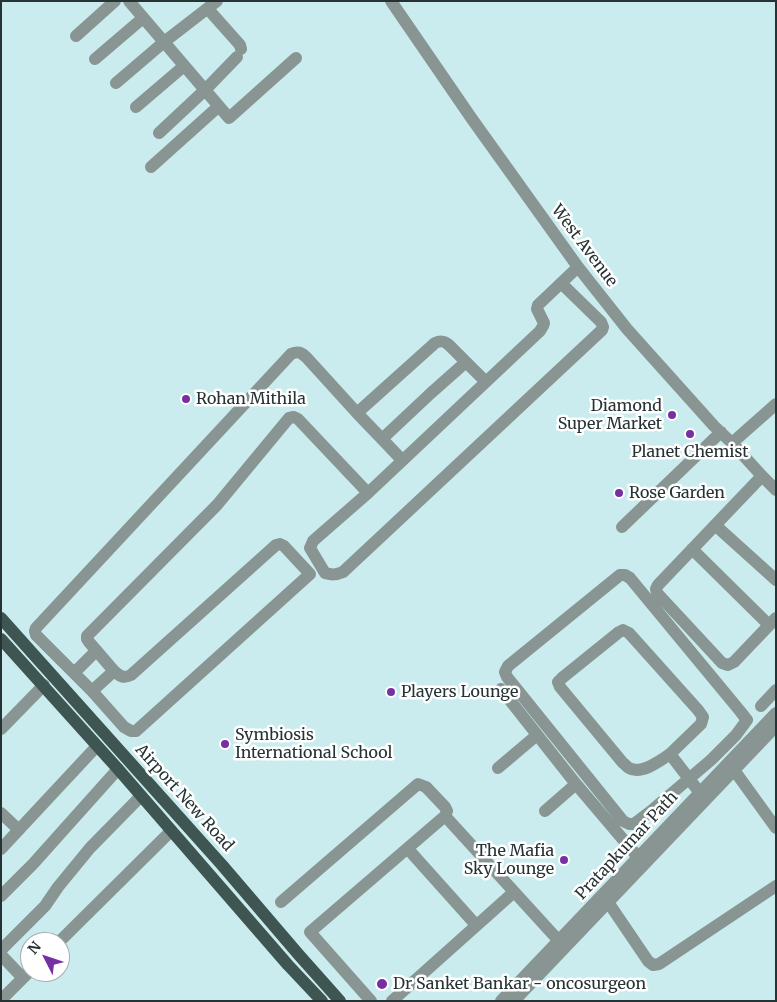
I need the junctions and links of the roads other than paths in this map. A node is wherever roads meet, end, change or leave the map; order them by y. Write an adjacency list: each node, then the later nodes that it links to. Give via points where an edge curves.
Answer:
1 (115, 1): 6 (street)
2 (129, 1): 5 (street)
3 (391, 1): 17 (street, West Avenue)
4 (213, 5): 7 (street); 12 (street, via 240,45 239,53)
5 (143, 18): 7 (street); 9 (street)
6 (76, 36)
7 (164, 42): 10 (street); 11 (street)
8 (296, 58): 13 (street, via 229,118)
9 (95, 59)
10 (184, 66): 12 (street); 14 (street)
11 (116, 83)
12 (205, 90): 13 (street); 15 (street)
13 (219, 106): 16 (street)
14 (136, 107)
15 (159, 133)
16 (151, 167)
17 (578, 267): 18 (street); 23 (street, West Avenue, via 627,328)
18 (561, 283): 20 (street, via 537,307 543,326); 33 (street, via 601,322 602,330 343,572 333,575)
19 (466, 362): 20 (street); 22 (street, via 446,342 435,343); 24 (street)
20 (485, 381): 26 (street)
21 (776, 404): 25 (street)
22 (357, 413): 24 (street); 41 (street, via 302,353 291,354 36,628 36,635)
23 (721, 432): 25 (street, West Avenue); 31 (street)
24 (382, 439): 26 (street)
25 (732, 442): 27 (street, West Avenue)
26 (402, 460): 29 (street)
27 (762, 476): 28 (street, West Avenue); 30 (street)
28 (776, 490)
29 (368, 493): 33 (street, via 313,541 310,548); 39 (street, via 298,419 288,418 216,505 87,636)
30 (715, 524): 32 (street); 35 (street)
31 (622, 527)
32 (692, 549): 37 (street); 37 (street, via 658,585 657,593 722,663 734,662)
33 (323, 570): 34 (street, via 319,574)
34 (310, 574): 40 (street, via 284,546 276,544 131,675 122,678); 45 (street, via 136,731 131,732 124,727)
35 (776, 580)
36 (1, 618): 85 (main road, Airport New Road)
37 (772, 622)
38 (2, 642): 42 (main road, Airport New Road)
39 (96, 651): 40 (street); 41 (street)
40 (114, 671): 45 (street)
41 (74, 673): 45 (street)
42 (44, 685): 49 (street); 52 (main road, Airport New Road)
43 (501, 689): 51 (street)
44 (776, 690): 46 (street)
45 (92, 691)
46 (762, 706)
47 (776, 713): 50 (street, Pratapkumar Path)
48 (776, 726): 50 (street, Pratapkumar Path)
49 (1, 729)
50 (764, 732): 56 (street, Pratapkumar Path); 59 (street, Pratapkumar Path)
51 (537, 735): 54 (street); 58 (street)
52 (97, 746): 55 (main road, Airport New Road); 65 (street)
53 (670, 754): 53 (street, via 652,766 630,769 558,682 619,632 629,633 703,717 701,724); 57 (street)
54 (498, 768)
55 (118, 770): 60 (main road, Airport New Road); 72 (street)
56 (734, 770): 64 (street); 69 (street, Pratapkumar Path)
57 (689, 779): 57 (street, via 736,735 747,720 630,578 620,575 504,672 628,824 634,824); 59 (street)
58 (576, 784): 61 (street); 69 (street)
59 (700, 793): 69 (street, Pratapkumar Path)
60 (142, 796): 66 (main road, Airport New Road); 78 (street, via 90,848 45,906)
61 (545, 811)
62 (1, 813): 65 (street)
63 (445, 816): 68 (street); 71 (street); 73 (street, via 445,808 426,787 418,784)
64 (776, 828)
65 (19, 830): 67 (street)
66 (171, 831): 76 (street); 84 (main road, Airport New Road)
67 (1, 849)
68 (408, 849): 75 (street); 86 (street, via 310,932)
69 (641, 861): 74 (street, Pratapkumar Path); 77 (street, Pratapkumar Path)
70 (776, 886): 74 (street, via 659,964 648,961)
71 (514, 892): 75 (street); 77 (street)
72 (1, 896)
73 (282, 902)
74 (608, 902): 80 (street, Pratapkumar Path)
75 (476, 926): 87 (street)
76 (69, 932)
77 (558, 941): 80 (street, Pratapkumar Path)
78 (1, 950)
79 (1, 955): 81 (street)
80 (541, 965): 88 (street, Pratapkumar Path); 89 (street, Pratapkumar Path)
81 (20, 970)
82 (20, 981): 83 (street)
83 (1, 1000)
84 (322, 1001)
85 (340, 1001)
86 (371, 1001)
87 (392, 1001)
88 (502, 1001)
89 (514, 1001)

